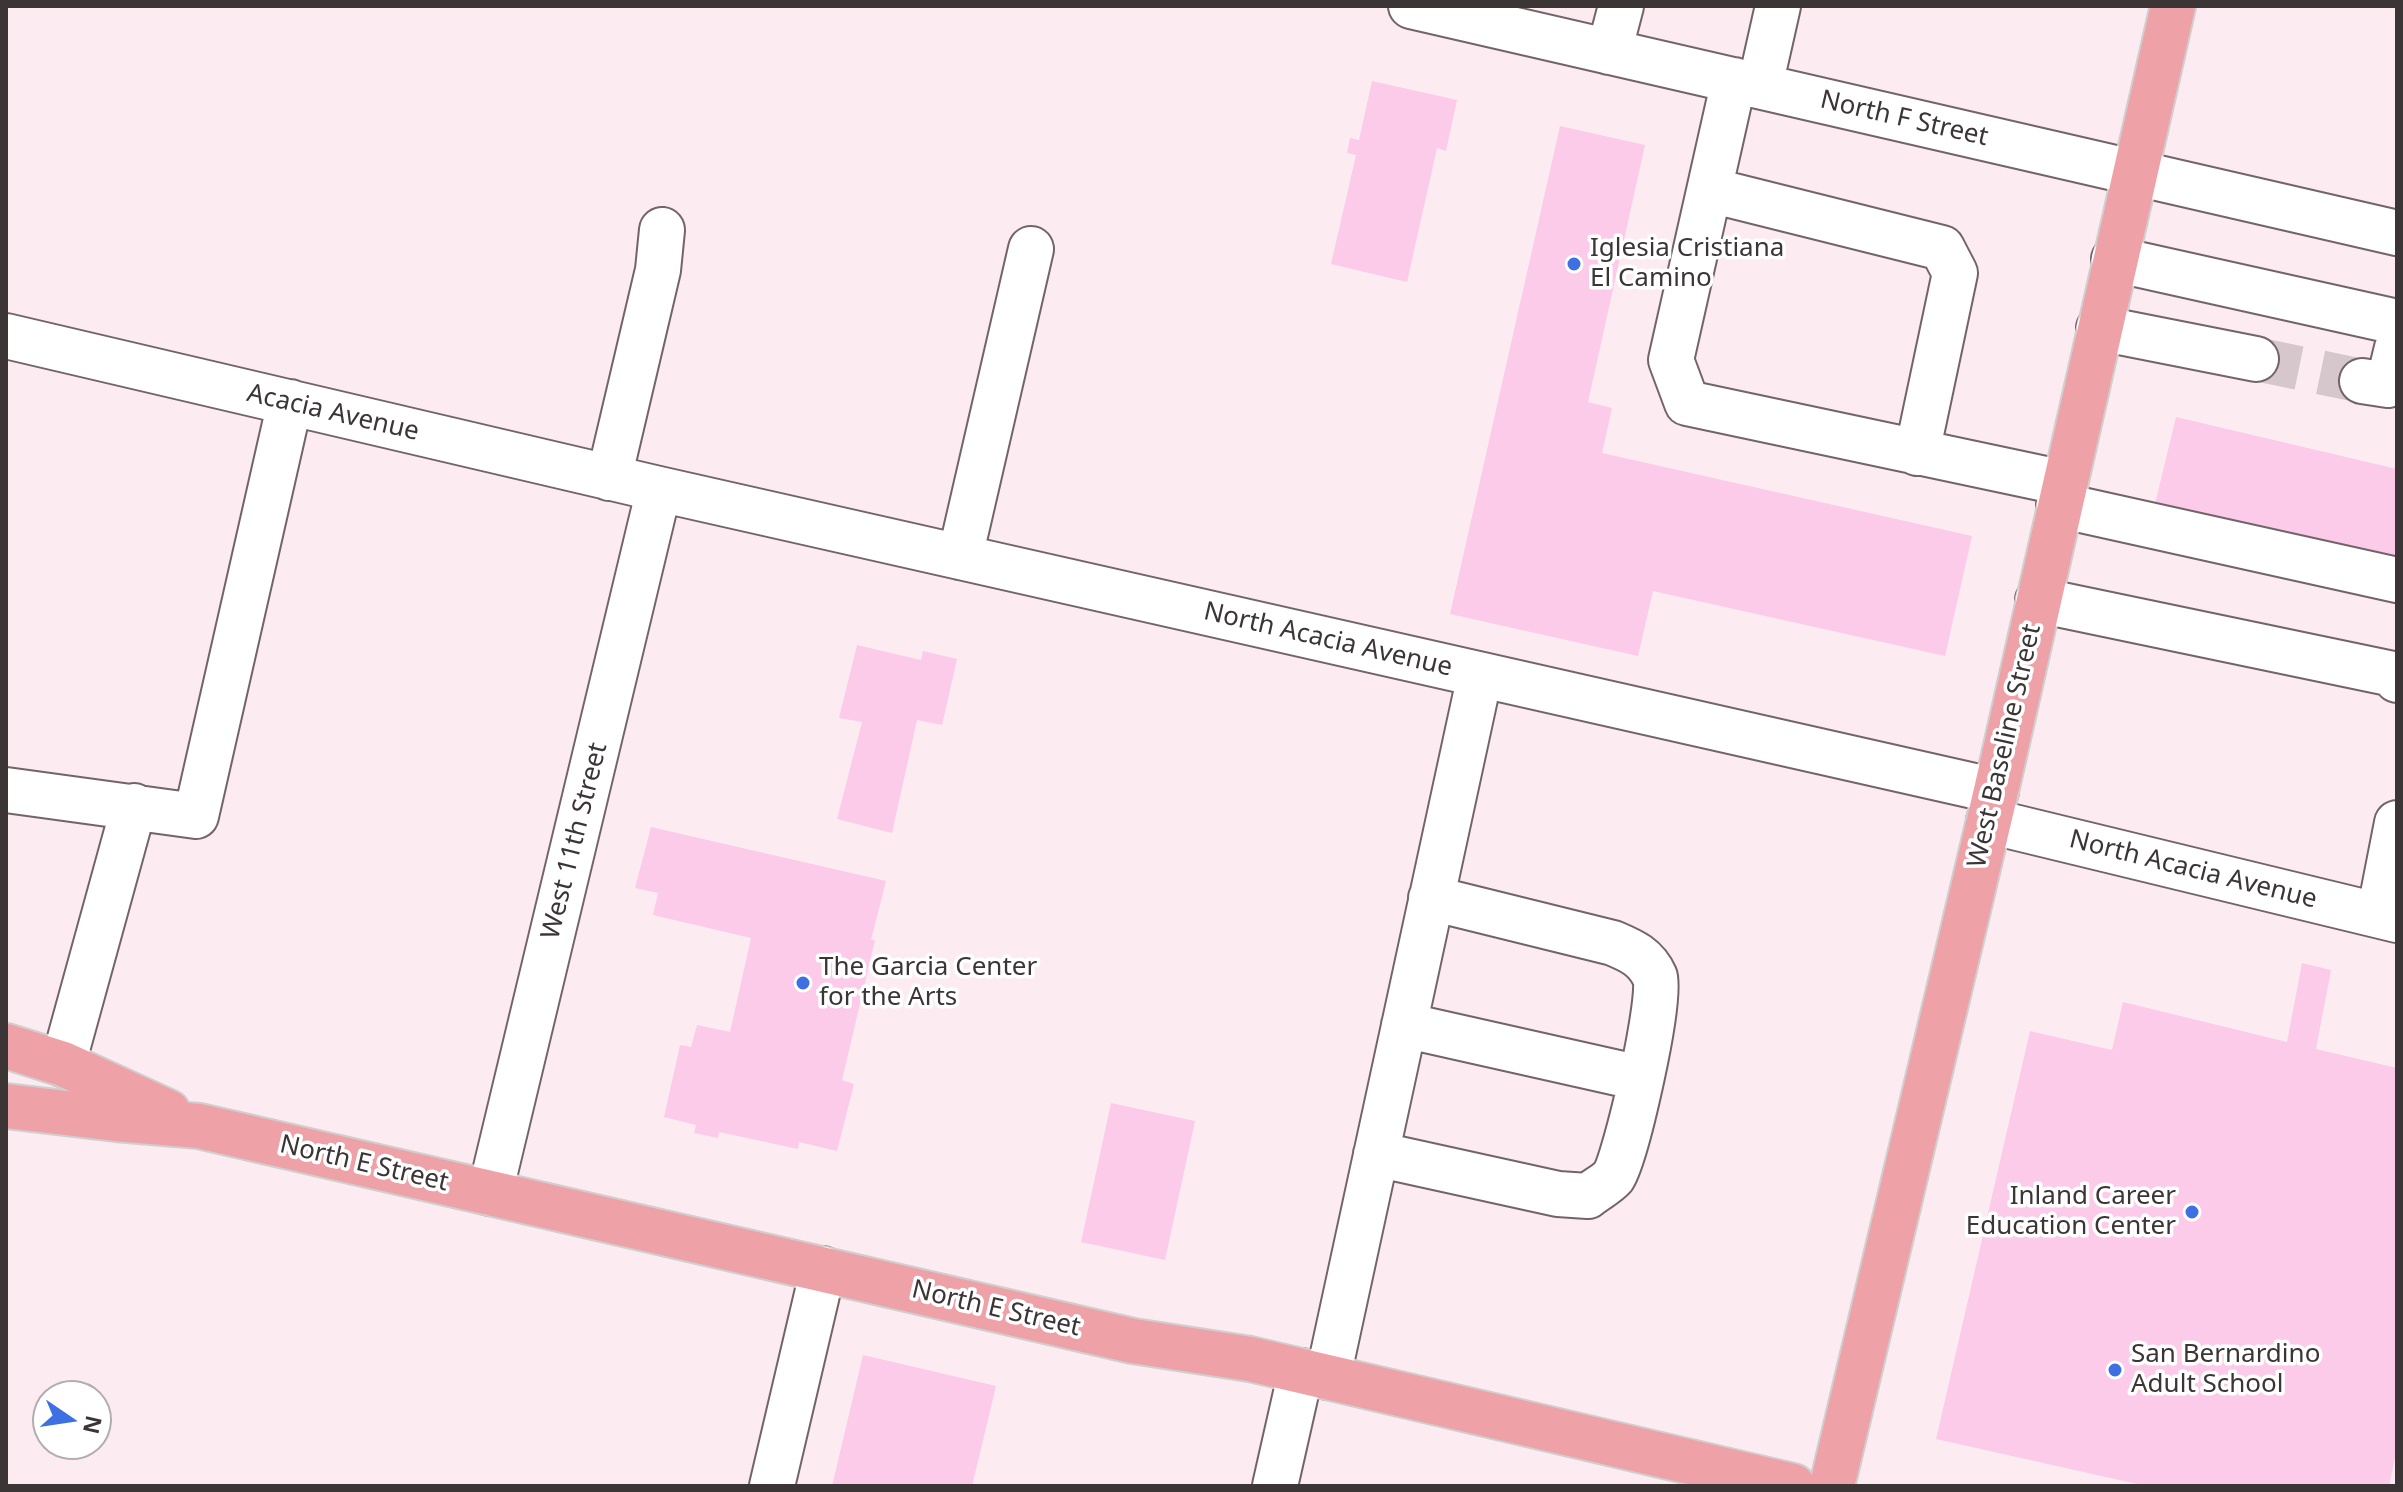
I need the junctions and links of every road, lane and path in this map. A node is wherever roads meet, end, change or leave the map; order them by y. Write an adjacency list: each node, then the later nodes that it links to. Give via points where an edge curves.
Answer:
1 (1411, 6): 5 (street, North F Street)
2 (1621, 6): 5 (street)
3 (1778, 6): 6 (street)
4 (2173, 6): 7 (main road, West Baseline Street)
5 (1609, 52): 6 (street, North F Street)
6 (1747, 83): 7 (street, North F Street); 8 (street)
7 (2134, 172): 10 (street, North F Street); 12 (main road, West Baseline Street)
8 (1710, 190): 20 (street, via 1942,248 1955,273); 20 (street, via 1671,360 1687,403)
9 (662, 230): 21 (street, via 658,270)
10 (2397, 233)
11 (1031, 249): 24 (street)
12 (2114, 259): 13 (street); 14 (main road, West Baseline Street)
13 (2397, 322)
14 (2099, 328): 17 (street); 23 (main road, West Baseline Street)
15 (6, 336): 19 (street, Acacia Avenue)
16 (2397, 348): 18 (street, via 2388,385)
17 (2256, 359)
18 (2362, 381)
19 (290, 402): 21 (street, Acacia Avenue); 30 (street, via 196,816)
20 (1917, 453): 23 (street)
21 (609, 478): 22 (street, Acacia Avenue)
22 (659, 489): 24 (street, North Acacia Avenue); 42 (street, West 11th Street)
23 (2062, 494): 25 (street); 26 (main road, West Baseline Street)
24 (960, 557): 27 (street, North Acacia Avenue)
25 (2397, 580)
26 (2038, 600): 28 (street, via 2393,674); 31 (main road, West Baseline Street)
27 (1480, 675): 31 (street, North Acacia Avenue); 33 (street)
28 (2397, 680)
29 (6, 790): 30 (street)
30 (134, 806): 37 (street)
31 (1992, 806): 34 (street, North Acacia Avenue); 48 (main road, West Baseline Street)
32 (2397, 823): 34 (street)
33 (1431, 898): 35 (street); 38 (street, via 1613,943 1641,955 1657,979)
34 (2388, 917)
35 (1404, 1025): 38 (street); 41 (street)
36 (6, 1046): 37 (main road, North E Street)
37 (63, 1064): 40 (main road, North E Street)
38 (1640, 1078): 41 (street, via 1625,1147 1612,1177 1588,1196)
39 (6, 1106): 40 (main road, North E Street)
40 (199, 1126): 42 (main road, North E Street)
41 (1376, 1154): 44 (street)
42 (490, 1193): 43 (main road, North E Street)
43 (823, 1269): 44 (main road, North E Street, via 1133,1341); 45 (street)
44 (1315, 1374): 46 (street); 47 (main road, North E Street)
45 (772, 1486)
46 (1275, 1486)
47 (1793, 1486)
48 (1832, 1486)

